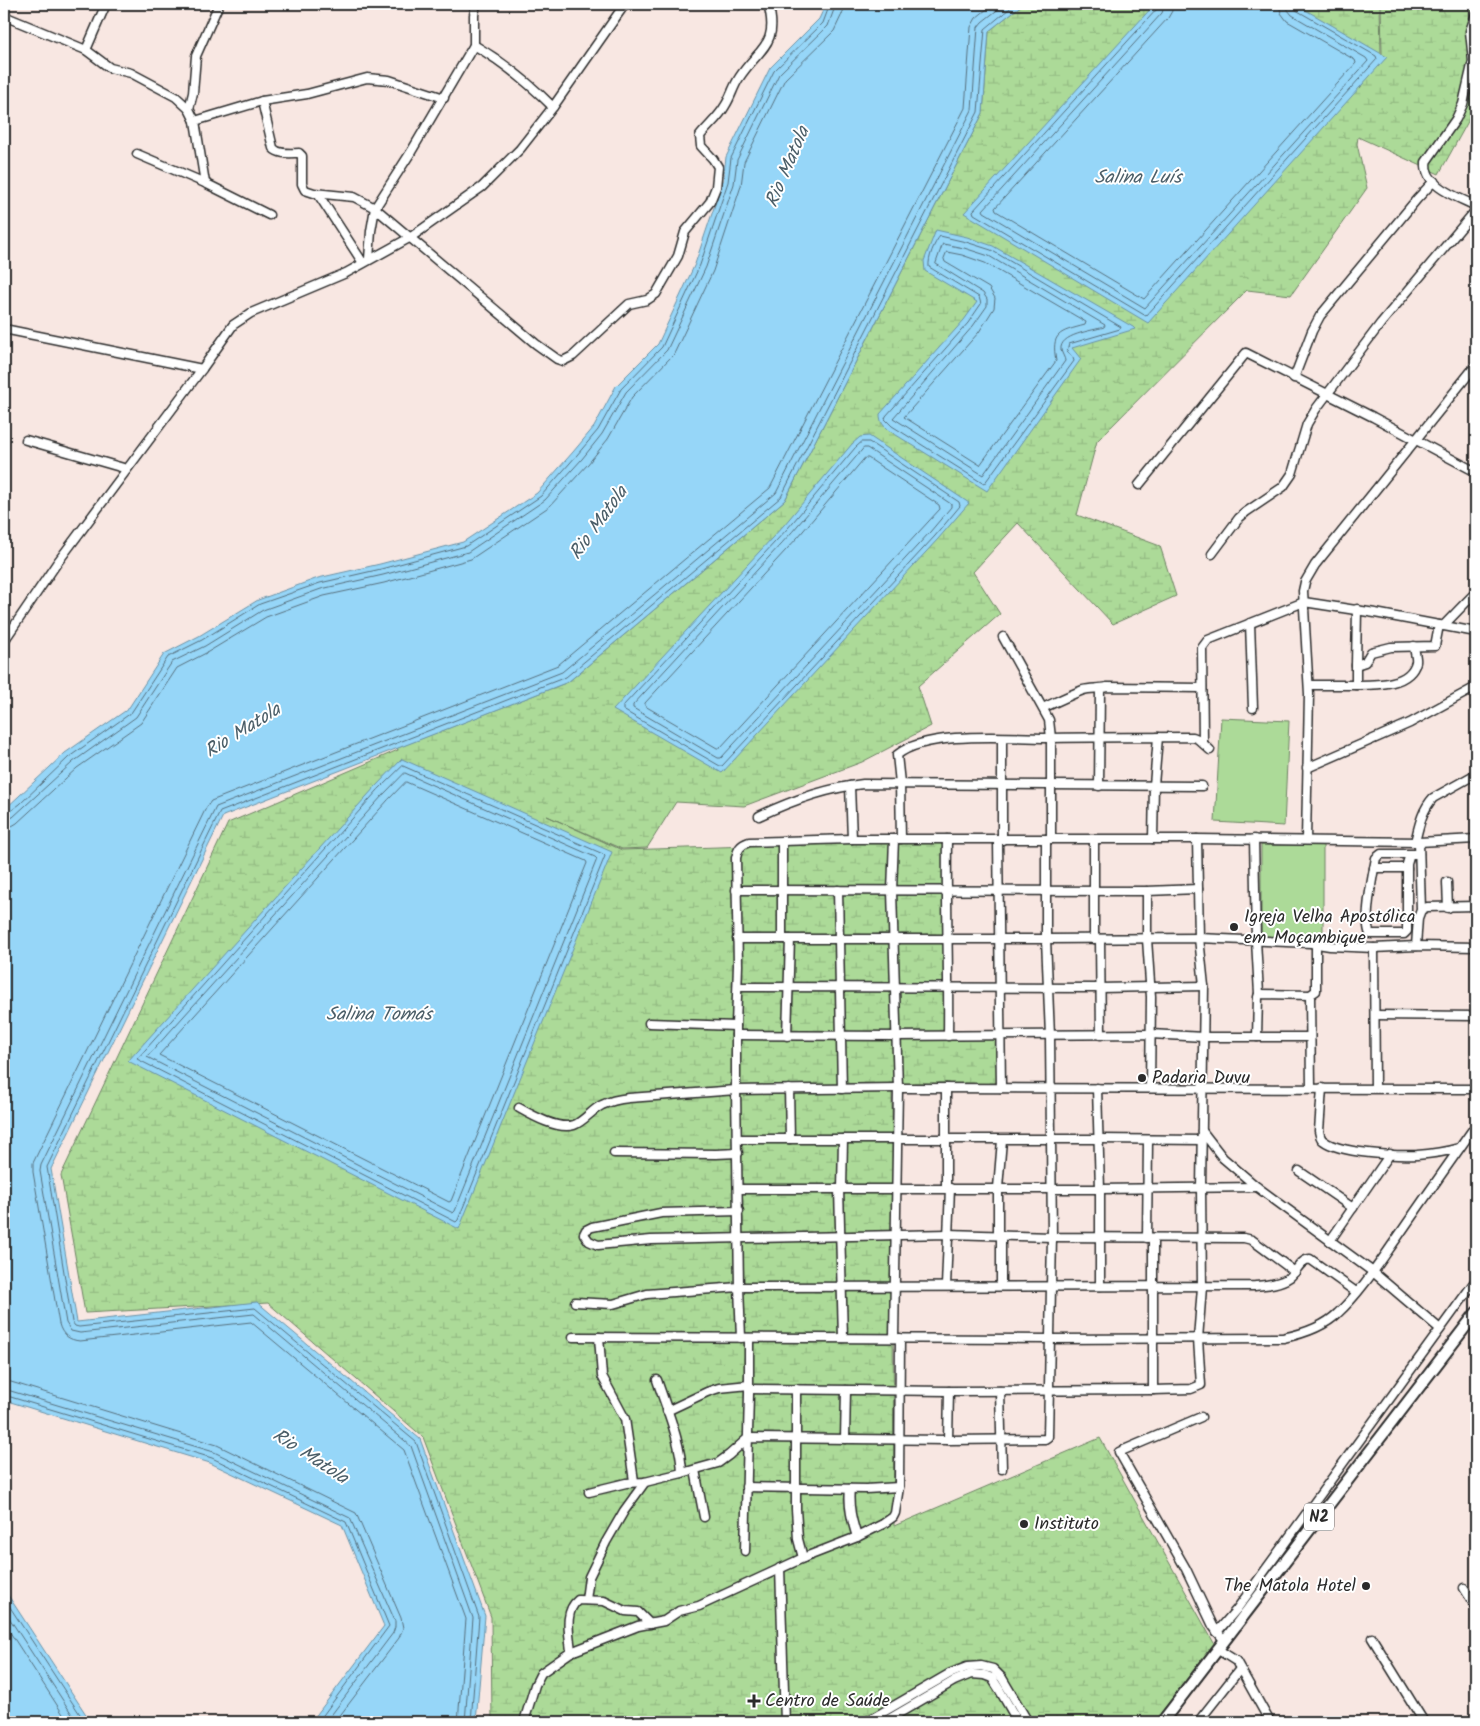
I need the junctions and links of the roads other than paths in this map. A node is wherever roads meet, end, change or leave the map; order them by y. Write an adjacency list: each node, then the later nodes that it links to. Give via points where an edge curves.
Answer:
1 (106, 4): 9 (street)
2 (219, 4): 13 (street, via 196,56)
3 (476, 4): 8 (street)
4 (625, 4): 12 (street)
5 (768, 4): 23 (street, via 772,27 768,41 738,80 724,109 700,136 701,146 718,167 716,187 710,202 685,232 678,256 656,294 647,300 629,304 568,360 557,359 536,344)
6 (1476, 14): 16 (street, via 1470,32 1472,61 1463,104 1426,162 1425,169)
7 (4, 16): 9 (street)
8 (474, 45): 10 (street); 12 (street, via 532,86)
9 (86, 50): 13 (street, via 110,68 131,73 176,97)
10 (444, 98): 11 (street, via 389,80 367,78 308,94); 20 (street)
11 (262, 101): 14 (street); 18 (street, via 273,148 280,153 302,154 302,187)
12 (553, 107): 23 (street, via 520,149 482,187)
13 (189, 109): 14 (street)
14 (195, 121): 17 (street)
15 (137, 154): 17 (street)
16 (1434, 182): 19 (street); 28 (street, via 1320,316)
17 (205, 183): 22 (street)
18 (318, 194): 20 (street, via 354,198); 24 (street)
19 (1476, 206)
20 (375, 208): 23 (street); 24 (street)
21 (1476, 210): 29 (street, via 1381,323)
22 (269, 216)
23 (411, 237): 24 (street)
24 (366, 261): 27 (street, via 332,280 239,320)
25 (4, 329): 27 (street)
26 (1476, 365): 31 (street)
27 (202, 369): 32 (street)
28 (1294, 378): 29 (street); 34 (street, via 1246,353)
29 (1327, 394): 31 (street); 35 (street, via 1306,424 1292,474 1283,487 1239,518)
30 (26, 440): 32 (street)
31 (1416, 441): 33 (street); 37 (street, via 1315,565 1305,582)
32 (127, 469): 43 (street)
33 (1476, 472)
34 (1139, 485)
35 (1212, 554)
36 (1476, 592): 40 (street)
37 (1304, 602): 38 (street); 39 (street); 46 (street)
38 (1357, 610): 40 (street); 45 (street)
39 (1250, 623): 49 (street, via 1203,644); 52 (street)
40 (1441, 625): 41 (street); 44 (street, via 1435,646)
41 (1476, 632)
42 (1003, 637): 51 (street)
43 (4, 641)
44 (1414, 646): 45 (street, via 1371,652 1365,662); 47 (street, via 1416,662 1404,679)
45 (1356, 665): 47 (street)
46 (1309, 685): 47 (street); 59 (street)
47 (1356, 685)
48 (1476, 687): 59 (street, via 1410,723)
49 (1202, 688): 50 (street); 57 (street)
50 (1100, 689): 51 (street, via 1085,690); 53 (street)
51 (1043, 708): 56 (street, via 1049,720)
52 (1253, 708)
53 (1099, 736): 54 (street); 56 (street); 66 (street)
54 (1158, 737): 57 (street, via 1193,737); 64 (street)
55 (1002, 738): 56 (street); 61 (street, via 949,739 903,750 896,758); 62 (street)
56 (1051, 738): 63 (street)
57 (1203, 742): 58 (street)
58 (1210, 750)
59 (1307, 768): 79 (street)
60 (1476, 774): 81 (street, via 1428,803 1420,820)
61 (900, 783): 62 (street); 65 (street); 70 (street)
62 (1003, 784): 63 (street); 77 (street)
63 (1052, 785): 66 (street); 72 (street)
64 (1154, 785): 66 (street); 67 (street); 73 (street)
65 (850, 786): 68 (street, via 812,794); 69 (street)
66 (1099, 786)
67 (1202, 786)
68 (759, 816)
69 (852, 839): 70 (street); 80 (street)
70 (897, 839): 71 (street); 95 (street)
71 (947, 839): 77 (street); 91 (street)
72 (1048, 839): 77 (street); 78 (street); 93 (street)
73 (1153, 839): 74 (street); 78 (street)
74 (1197, 839): 75 (street); 87 (street)
75 (1254, 839): 79 (street); 110 (street)
76 (1476, 839): 81 (street)
77 (1000, 840): 92 (street)
78 (1094, 840): 94 (street)
79 (1306, 840): 81 (street)
80 (782, 841): 88 (street, via 742,844 736,858); 89 (street)
81 (1417, 842): 83 (street)
82 (1410, 854): 83 (street); 84 (street, via 1379,855); 85 (street)
83 (1419, 854): 99 (street)
84 (1374, 868): 85 (street); 85 (street, via 1368,930 1372,934 1404,934 1407,931)
85 (1407, 868)
86 (1447, 882): 98 (street)
87 (1198, 889): 96 (street); 100 (street)
88 (736, 890): 89 (street); 101 (street)
89 (782, 890): 90 (street); 102 (street)
90 (838, 890): 95 (street); 103 (street)
91 (946, 890): 92 (street); 95 (street); 108 (street)
92 (998, 890): 93 (street); 104 (street)
93 (1046, 890): 94 (street); 109 (street)
94 (1094, 890): 96 (street); 105 (street)
95 (892, 891): 107 (street)
96 (1147, 891): 106 (street)
97 (1476, 906): 98 (street)
98 (1448, 908): 99 (street)
99 (1421, 910): 112 (street)
100 (1199, 938): 106 (street); 110 (street); 116 (street)
101 (737, 939): 102 (street); 117 (street)
102 (786, 939): 103 (street); 121 (street)
103 (839, 939): 107 (street); 122 (street)
104 (998, 939): 108 (street); 109 (street); 115 (street)
105 (1097, 939): 106 (street); 109 (street); 124 (street)
106 (1147, 939): 120 (street)
107 (895, 940): 108 (street); 118 (street)
108 (947, 940): 119 (street)
109 (1046, 940): 123 (street)
110 (1256, 940): 111 (street); 125 (street)
111 (1316, 944): 114 (street); 126 (street, via 1316,991)
112 (1416, 946): 113 (street); 114 (street)
113 (1476, 947)
114 (1374, 948): 127 (street)
115 (1000, 986): 119 (street); 123 (street); 138 (street)
116 (1204, 986): 120 (street); 140 (street)
117 (738, 987): 121 (street); 130 (street)
118 (895, 987): 119 (street); 122 (street); 136 (street)
119 (949, 987): 137 (street)
120 (1150, 987): 124 (street); 131 (street)
121 (789, 988): 122 (street); 134 (street)
122 (840, 988): 135 (street)
123 (1048, 988): 124 (street); 139 (street)
124 (1100, 988): 133 (street)
125 (1259, 994): 126 (street); 141 (street)
126 (1310, 995): 142 (street)
127 (1375, 1015): 128 (street); 150 (street)
128 (1476, 1016)
129 (649, 1023): 130 (street)
130 (736, 1026): 132 (street)
131 (1151, 1034): 133 (street); 140 (street); 147 (street)
132 (736, 1035): 134 (street); 156 (street)
133 (1100, 1035): 139 (street)
134 (787, 1036): 135 (street)
135 (840, 1036): 136 (street); 152 (street)
136 (895, 1036): 137 (street); 143 (street)
137 (948, 1036): 138 (street)
138 (1000, 1036): 139 (street); 145 (street)
139 (1050, 1036): 153 (street)
140 (1203, 1037): 141 (street); 154 (street)
141 (1257, 1037): 142 (street)
142 (1310, 1037): 148 (street)
143 (898, 1088): 144 (street); 152 (street); 163 (street)
144 (946, 1088): 145 (street); 164 (street)
145 (1001, 1088): 153 (street)
146 (1096, 1088): 147 (street); 153 (street); 166 (street)
147 (1150, 1088): 154 (street)
148 (1311, 1088): 149 (street); 154 (street)
149 (1322, 1088): 150 (street); 173 (street, via 1319,1131 1323,1141 1350,1150)
150 (1375, 1088): 155 (street)
151 (789, 1089): 152 (street); 156 (street); 161 (street)
152 (842, 1089)
153 (1050, 1089): 165 (street)
154 (1202, 1089): 159 (street)
155 (1476, 1089)
156 (736, 1090): 157 (street, via 615,1100 602,1104 573,1126 537,1118); 160 (street)
157 (519, 1108)
158 (1476, 1125): 170 (street)
159 (1202, 1131): 169 (street); 175 (street, via 1223,1158)
160 (738, 1139): 161 (street); 171 (street)
161 (790, 1139): 162 (street)
162 (843, 1139): 163 (street); 180 (street)
163 (897, 1139): 164 (street); 181 (street)
164 (946, 1139): 167 (street); 176 (street)
165 (1050, 1139): 166 (street); 167 (street); 182 (street)
166 (1099, 1139): 168 (street); 183 (street)
167 (1002, 1140): 177 (street)
168 (1148, 1140): 169 (street); 184 (street)
169 (1202, 1140): 178 (street)
170 (1459, 1148): 173 (street, via 1439,1153); 198 (street)
171 (738, 1152): 172 (street); 179 (street)
172 (614, 1153)
173 (1390, 1154): 185 (street)
174 (1299, 1172): 185 (street)
175 (1257, 1187): 178 (street); 196 (street)
176 (948, 1188): 177 (street); 181 (street); 187 (street)
177 (998, 1188): 182 (street); 189 (street)
178 (1201, 1188): 184 (street); 195 (street)
179 (739, 1189): 180 (street); 186 (street)
180 (841, 1189): 181 (street); 190 (street)
181 (896, 1189): 188 (street)
182 (1052, 1189): 183 (street); 191 (street)
183 (1100, 1189): 184 (street); 192 (street)
184 (1148, 1189): 194 (street)
185 (1353, 1208): 196 (street)
186 (739, 1211): 193 (street); 193 (street, via 661,1213 592,1227 584,1234 589,1242 598,1245)
187 (948, 1234): 188 (street); 189 (street); 202 (street)
188 (895, 1235): 190 (street); 201 (street)
189 (1000, 1235): 191 (street); 203 (street)
190 (841, 1236): 193 (street); 200 (street)
191 (1052, 1237): 192 (street); 204 (street)
192 (1100, 1237): 194 (street); 205 (street)
193 (738, 1238): 207 (street)
194 (1150, 1238): 195 (street); 206 (street)
195 (1202, 1238): 197 (street, via 1249,1238); 208 (street)
196 (1330, 1241): 198 (street)
197 (1295, 1272): 208 (street, via 1276,1283); 209 (street, via 1303,1261 1310,1259)
198 (1373, 1272): 209 (street); 212 (street)
199 (1476, 1280): 212 (street)
200 (843, 1286): 201 (street); 207 (street); 216 (street)
201 (895, 1286): 202 (street); 217 (street)
202 (946, 1286): 203 (street)
203 (1001, 1286): 204 (street)
204 (1052, 1286): 205 (street); 218 (street)
205 (1100, 1286): 206 (street)
206 (1152, 1286): 208 (street); 219 (street)
207 (739, 1287): 210 (street, via 647,1294 613,1304); 215 (street)
208 (1202, 1287): 220 (street)
209 (1356, 1292): 220 (street, via 1326,1322 1298,1335 1269,1339)
210 (574, 1302)
211 (1476, 1314): 257 (main road, N2)
212 (1440, 1329): 257 (street, via 1237,1609)
213 (573, 1337): 214 (street)
214 (599, 1337): 215 (street); 241 (street, via 602,1376 624,1419)
215 (745, 1338): 216 (street); 222 (street)
216 (843, 1338): 217 (street)
217 (897, 1338): 218 (street); 225 (street)
218 (1050, 1339): 219 (street); 226 (street)
219 (1152, 1339): 220 (street); 227 (street)
220 (1198, 1340): 227 (street, via 1201,1385 1191,1389)
221 (657, 1380): 230 (street)
222 (749, 1387): 223 (street); 230 (street, via 713,1390); 232 (street)
223 (796, 1389): 224 (street); 233 (street)
224 (846, 1390): 225 (street); 234 (street)
225 (899, 1390): 228 (street); 236 (street)
226 (1049, 1390): 227 (street); 229 (street); 235 (street, via 1048,1437)
227 (1153, 1390)
228 (949, 1391): 229 (street); 237 (street)
229 (1000, 1391): 235 (street)
230 (667, 1411): 240 (street, via 682,1459)
231 (1201, 1417): 257 (street, via 1119,1452)
232 (748, 1438): 233 (street); 239 (street, via 724,1459); 243 (street)
233 (796, 1439): 234 (street); 244 (street)
234 (845, 1439): 236 (street)
235 (1001, 1439): 237 (street); 238 (street)
236 (898, 1440): 237 (street); 245 (street)
237 (948, 1440)
238 (1002, 1469)
239 (694, 1470): 240 (street); 248 (street)
240 (682, 1474): 242 (street)
241 (634, 1481): 242 (street); 247 (street)
242 (645, 1482): 254 (street, via 602,1551 589,1577)
243 (746, 1487): 244 (street); 250 (street)
244 (796, 1487): 246 (street); 251 (street, via 798,1539)
245 (898, 1487): 246 (street); 249 (street, via 896,1510 892,1517)
246 (850, 1489): 249 (street, via 850,1511)
247 (589, 1492)
248 (704, 1516)
249 (857, 1538): 251 (street)
250 (745, 1551)
251 (803, 1558): 252 (street)
252 (780, 1568): 256 (street, via 698,1606 679,1611 664,1621); 263 (street)
253 (1464, 1588): 255 (street)
254 (586, 1600): 256 (street, via 604,1600 638,1612); 260 (street, via 576,1601 570,1612)
255 (1476, 1607)
256 (650, 1624): 260 (street)
257 (1221, 1636): 259 (main road, N2)
258 (1372, 1638): 271 (street)
259 (1217, 1649): 261 (street, via 1236,1661); 268 (main road, N2)
260 (571, 1652): 262 (street, via 541,1673)
261 (1240, 1670): 269 (street); 270 (street)
262 (524, 1722)
263 (785, 1722)
264 (866, 1722): 267 (street, via 949,1674 981,1666 993,1669 1002,1678)
265 (884, 1722): 266 (street, via 971,1674 992,1678)
266 (1018, 1722)
267 (1028, 1722)
268 (1162, 1722)
269 (1198, 1722)
270 (1270, 1722)
271 (1424, 1722)

